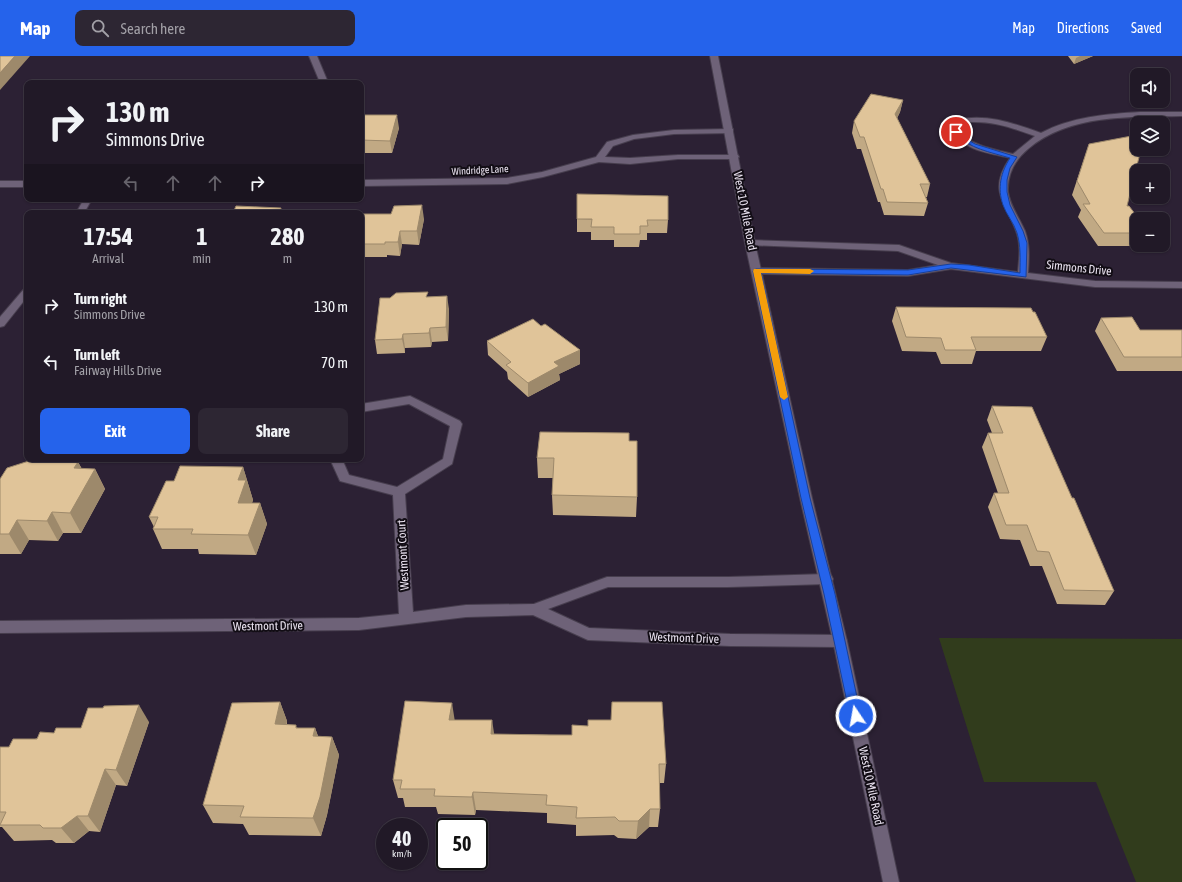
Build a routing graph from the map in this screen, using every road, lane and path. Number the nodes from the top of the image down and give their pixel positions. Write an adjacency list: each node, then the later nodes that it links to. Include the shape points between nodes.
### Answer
1 (313, 56): 3 (street)
2 (714, 56): 5 (street, West 10 Mile Road)
3 (323, 80)
4 (1182, 114): 6 (street, via 1104,117 1070,124)
5 (730, 131): 7 (street, West 10 Mile Road); 9 (street, via 674,132 633,137 610,144)
6 (1040, 135): 8 (street, via 1025,145); 8 (street, via 996,120 970,119 959,122 956,132 960,137 973,145)
7 (735, 157): 9 (street, Windridge Lane, via 678,157 630,161); 13 (street, West 10 Mile Road)
8 (1014, 157): 16 (street, via 1007,168 1004,192 1006,205 1024,243)
9 (598, 159): 10 (street, Windridge Lane, via 507,181)
10 (364, 183)
11 (0, 184): 12 (street)
12 (24, 184)
13 (750, 242): 14 (street, Simmons Drive, via 899,248); 15 (street, West 10 Mile Road)
14 (951, 266): 15 (street, Simmons Drive, via 908,273); 16 (street, Simmons Drive)
15 (756, 271): 23 (street, West 10 Mile Road)
16 (1023, 275): 17 (street, Simmons Drive, via 1095,284)
17 (1182, 285)
18 (24, 295): 19 (street)
19 (0, 324)
20 (364, 408): 22 (street, via 410,400 456,424 448,461)
21 (337, 462): 22 (street, via 344,478)
22 (399, 492): 25 (street, Westmont Court)
23 (826, 579): 24 (street, Westmont Drive, via 607,582); 27 (street, West 10 Mile Road)
24 (534, 609): 25 (street, Westmont Drive, via 466,611); 27 (street, Westmont Drive, via 588,634 730,640)
25 (406, 618): 26 (street, Westmont Drive, via 359,624)
26 (0, 627)
27 (840, 641): 28 (street, West 10 Mile Road)
28 (891, 882)

